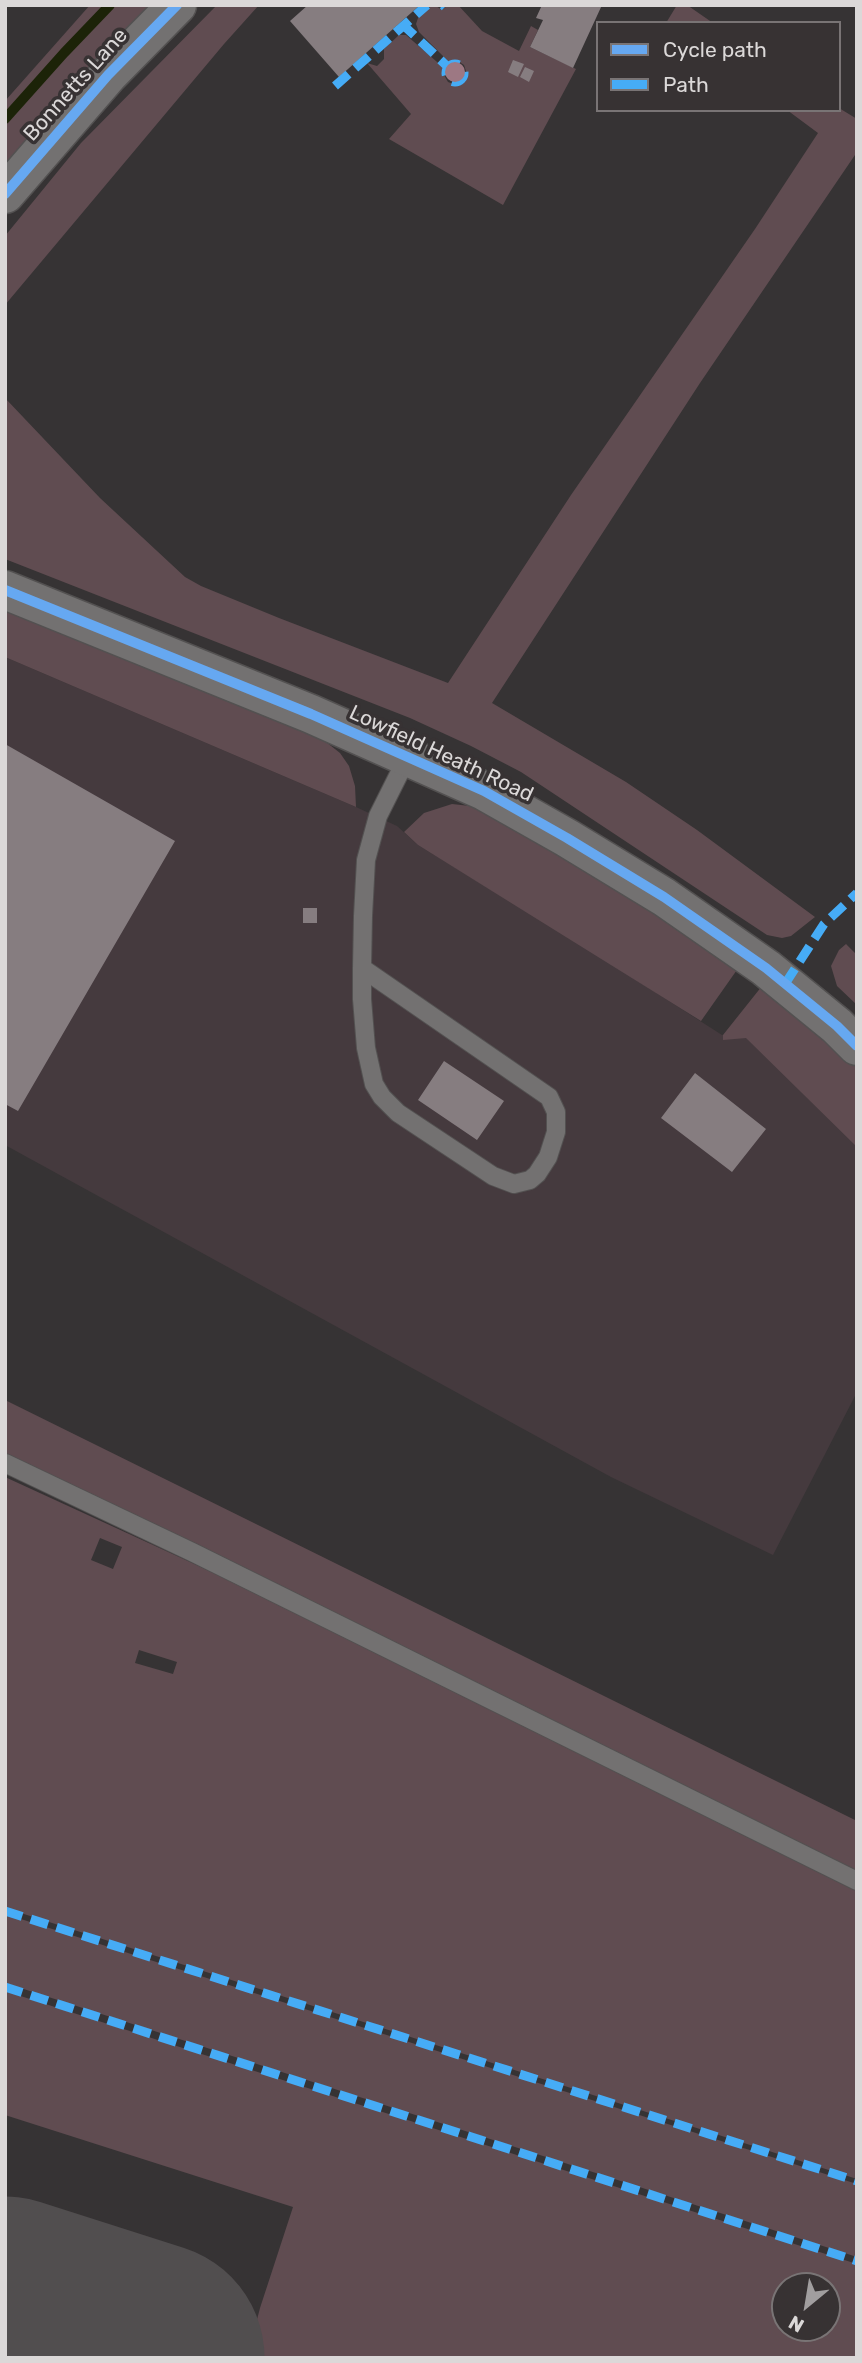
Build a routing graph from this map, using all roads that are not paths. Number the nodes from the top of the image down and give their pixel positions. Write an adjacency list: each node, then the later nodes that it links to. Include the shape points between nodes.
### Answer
1 (177, 5): 2 (street, Bonnetts Lane, via 100,83)
2 (5, 194)
3 (5, 590): 4 (street, Lowfield Heath Road)
4 (408, 756): 5 (lane, via 378,816 368,851); 6 (street, Lowfield Heath Road, via 496,798 664,897 766,968)
5 (362, 968): 5 (lane, via 366,1048 374,1084 386,1102 499,1179 522,1184 537,1174 556,1132 556,1112 549,1097)
6 (857, 1046)
7 (5, 1463): 8 (lane)
8 (857, 1881)

